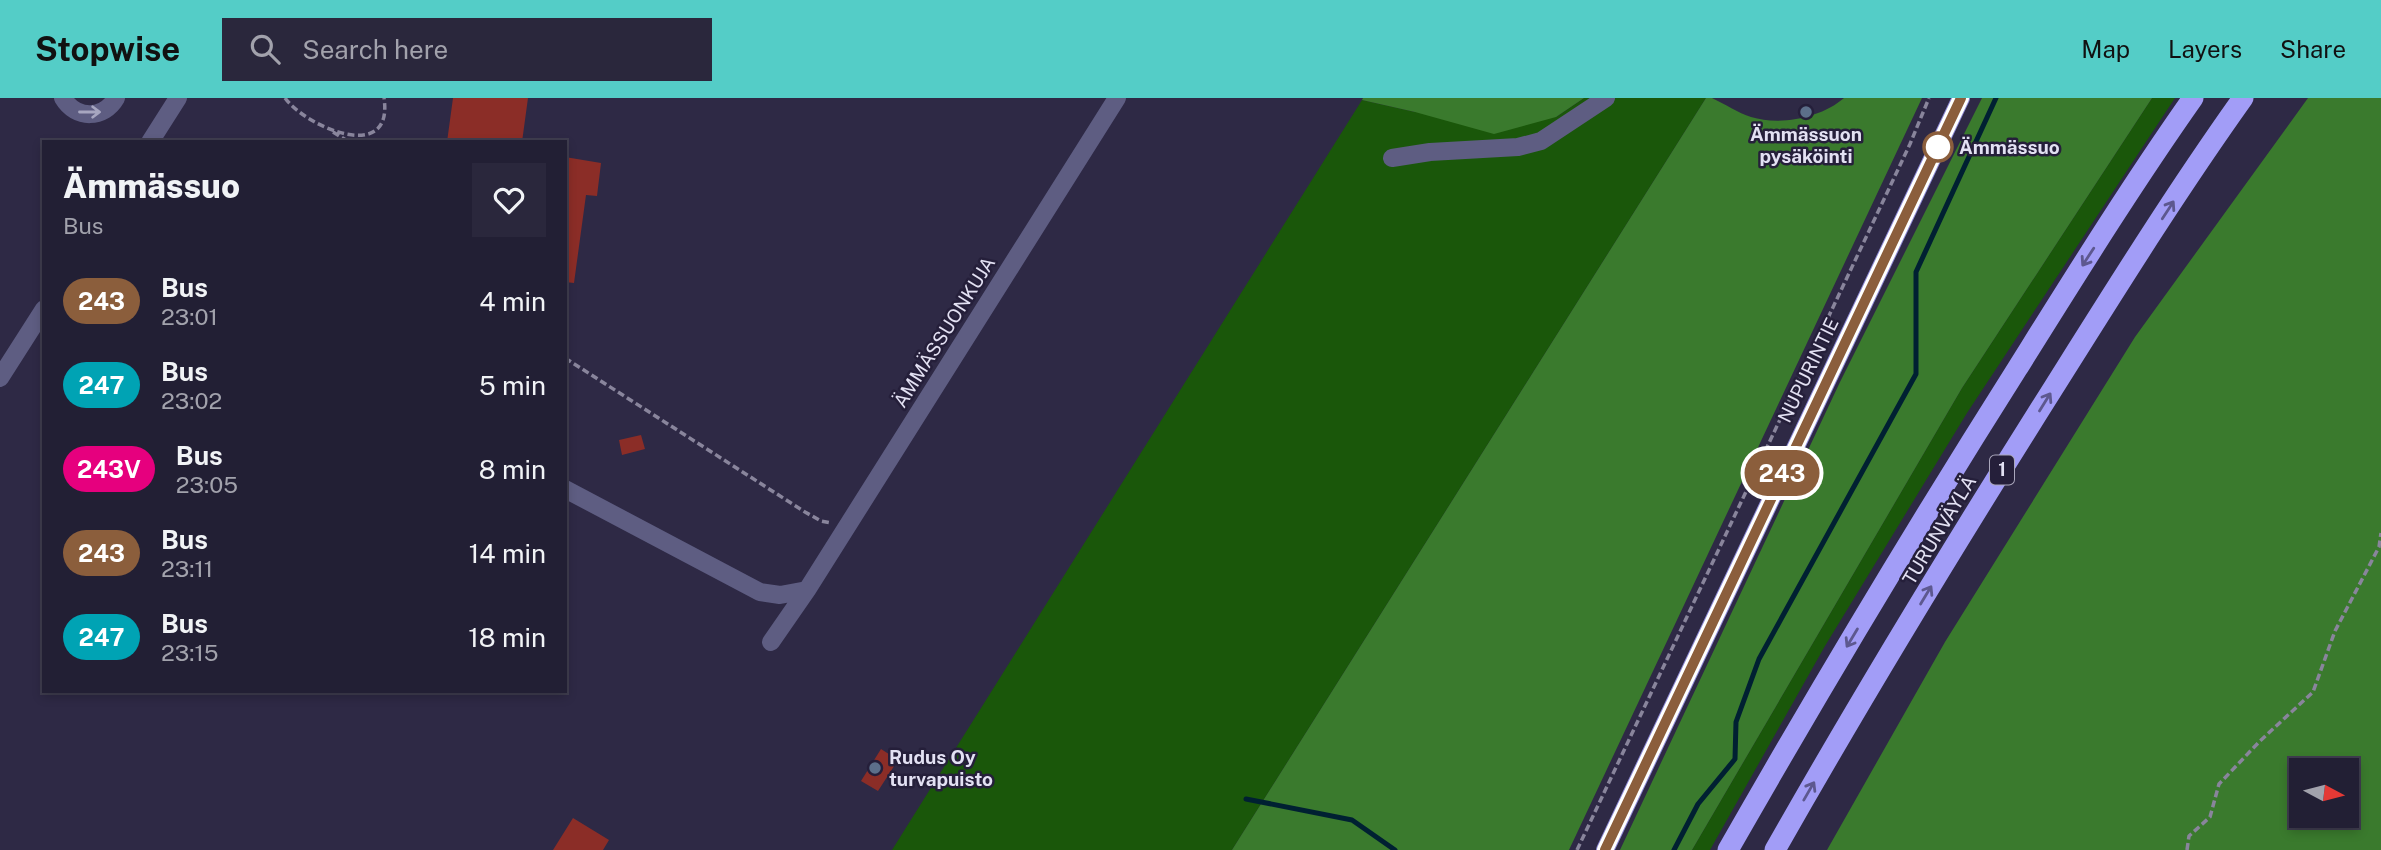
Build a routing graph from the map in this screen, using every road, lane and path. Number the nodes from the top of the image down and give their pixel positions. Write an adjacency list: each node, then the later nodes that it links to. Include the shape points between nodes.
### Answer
1 (63, 98): 2 (street, one-way to 2, via 72,109 90,115 109,109)
2 (117, 98)
3 (178, 98): 13 (street)
4 (285, 98): 12 (path, via 303,116)
5 (384, 98): 12 (path, via 381,124 369,135)
6 (1116, 98): 20 (street, ÄMMÄSSUONKUJA)
7 (1606, 98): 15 (street, via 1541,141 1518,148)
8 (1929, 98): 24 (path)
9 (1961, 98): 25 (main road, NUPURINTIE)
10 (2193, 98): 26 (highway, TURUNVÄYLÄ / 1, one-way to 26, via 1953,469)
11 (2243, 98): 27 (highway, TURUNVÄYLÄ / 1, one-way to 11, via 1990,489)
12 (325, 128): 14 (path)
13 (151, 140)
14 (346, 140)
15 (1392, 158)
16 (42, 312): 18 (street)
17 (567, 359): 20 (path, via 804,512 821,521)
18 (0, 378)
19 (567, 490): 22 (street, via 761,592)
20 (847, 524): 22 (street, ÄMMÄSSUONKUJA)
21 (2381, 533): 28 (path, via 2379,547 2335,631 2313,692 2219,784 2210,817 2189,836)
22 (807, 590): 23 (street, ÄMMÄSSUONKUJA)
23 (771, 642)
24 (1577, 850)
25 (1605, 850)
26 (1728, 850)
27 (1775, 850)
28 (2188, 850)

